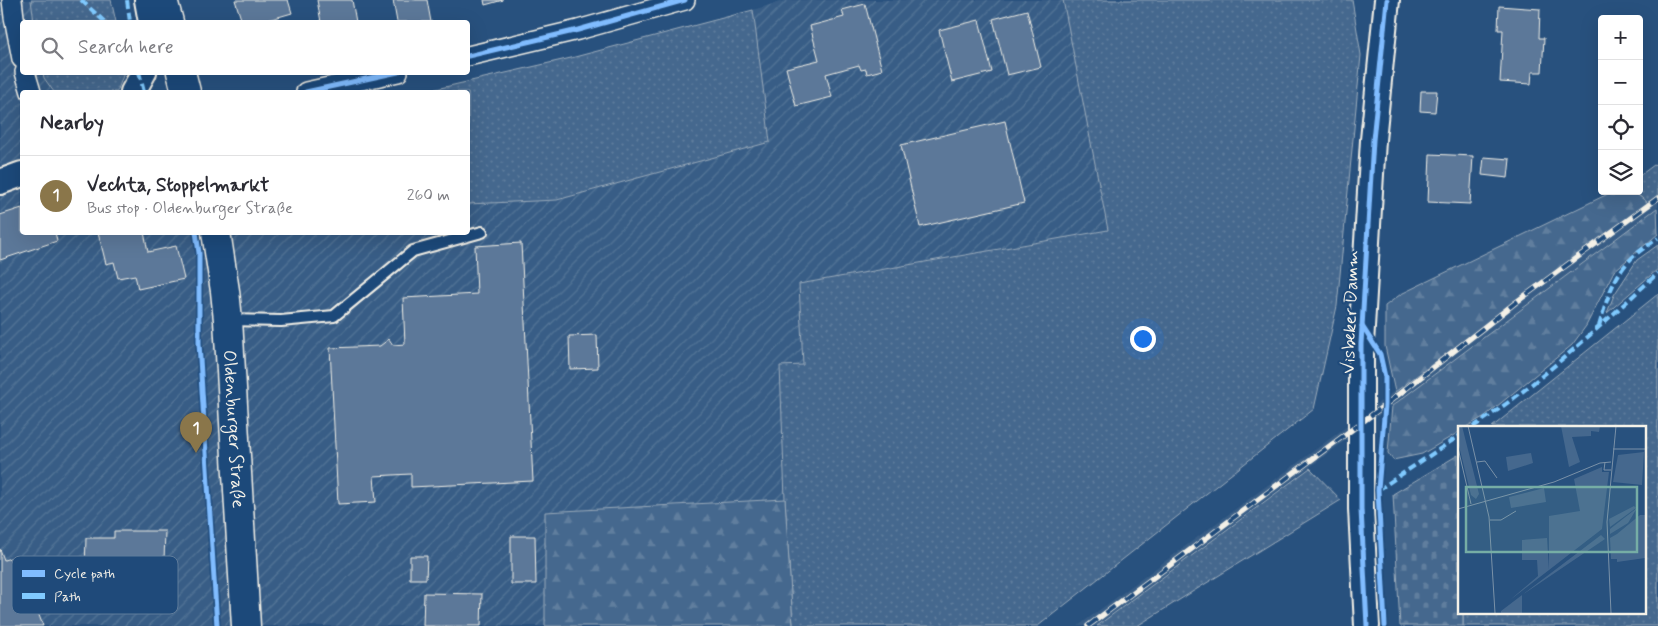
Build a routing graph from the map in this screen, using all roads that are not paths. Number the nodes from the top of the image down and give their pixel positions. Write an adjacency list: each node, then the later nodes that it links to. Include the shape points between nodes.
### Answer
1 (12, 0): 8 (street)
2 (147, 0): 6 (street)
3 (163, 0): 7 (main road)
4 (685, 0): 9 (street)
5 (1387, 0): 24 (street, Visbeker Damm, via 1373,140 1361,344 1361,509)
6 (152, 20)
7 (168, 20)
8 (20, 48)
9 (470, 56)
10 (26, 75): 14 (street)
11 (142, 75): 15 (street)
12 (182, 75): 16 (main road)
13 (384, 75): 17 (street)
14 (30, 90)
15 (134, 90)
16 (186, 90)
17 (315, 90)
18 (20, 175): 19 (street)
19 (0, 182)
20 (482, 232): 22 (lane, via 413,251 334,316 281,321)
21 (216, 235): 22 (main road, Oldenburger Straße)
22 (228, 320): 23 (main road, Oldenburger Straße)
23 (246, 626)
24 (1367, 626)

